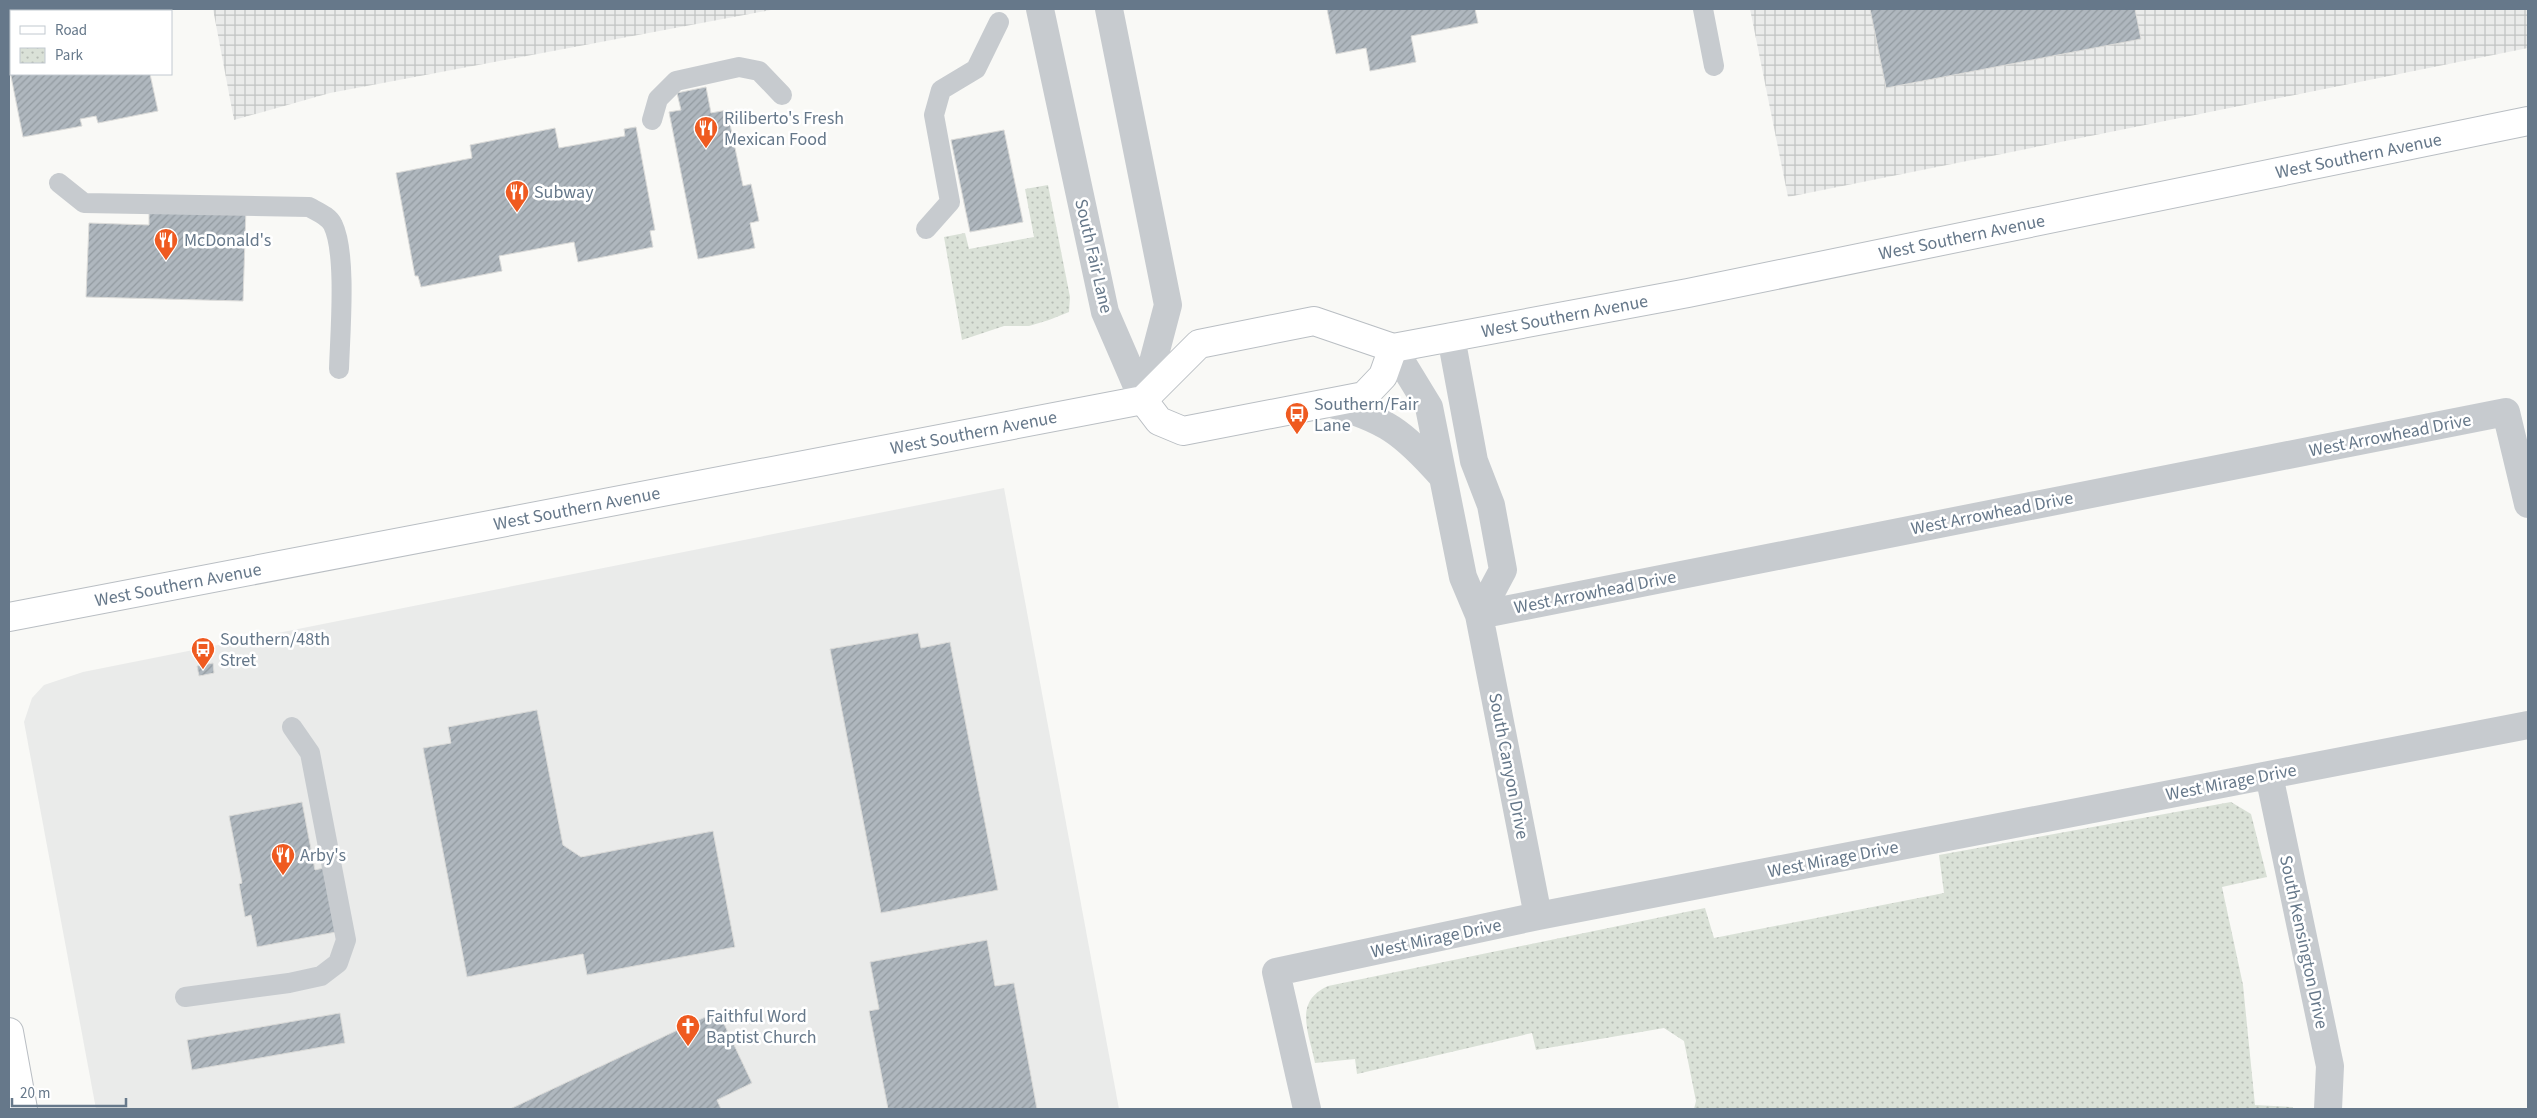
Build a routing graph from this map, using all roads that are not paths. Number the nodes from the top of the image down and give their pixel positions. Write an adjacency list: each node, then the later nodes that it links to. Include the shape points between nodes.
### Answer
1 (1040, 9): 14 (street, South Fair Lane, via 1106,312)
2 (1109, 9): 14 (street, via 1168,305)
3 (1703, 9): 5 (lane)
4 (999, 22): 10 (lane, via 976,69 941,90 934,115 950,202)
5 (1714, 66)
6 (782, 95): 7 (lane, via 759,71 739,67 676,81 658,99)
7 (652, 120)
8 (2528, 120): 11 (main road, West Southern Avenue, via 1697,291)
9 (59, 183): 13 (lane, via 84,203 309,207 324,215 333,224 341,252)
10 (926, 229)
11 (1451, 337): 12 (main road, West Southern Avenue); 18 (street, via 1474,461 1490,505 1503,570)
12 (1393, 348): 14 (main road, West Southern Avenue, via 1314,321 1199,344); 15 (main road, via 1383,376 1364,396); 16 (street, South Canyon Drive, via 1429,407)
13 (340, 369)
14 (1144, 400): 15 (main road, via 1159,421 1183,431); 19 (main road, West Southern Avenue)
15 (1328, 403): 16 (street, via 1358,411 1386,424 1412,442)
16 (1443, 477): 18 (street, South Canyon Drive, via 1463,577)
17 (2528, 504): 18 (street, West Arrowhead Drive, via 2506,412)
18 (1479, 615): 23 (street, South Canyon Drive)
19 (9, 617)
20 (2528, 725): 22 (street, West Mirage Drive)
21 (292, 726): 24 (lane, via 310,752 346,940 338,963 321,976)
22 (2269, 775): 23 (street, West Mirage Drive); 28 (street, South Kensington Drive, via 2330,1066)
23 (1538, 916): 27 (street, West Mirage Drive, via 1276,972)
24 (185, 997)
25 (9, 1032): 26 (main road)
26 (23, 1109)
27 (1307, 1109)
28 (2328, 1109)

